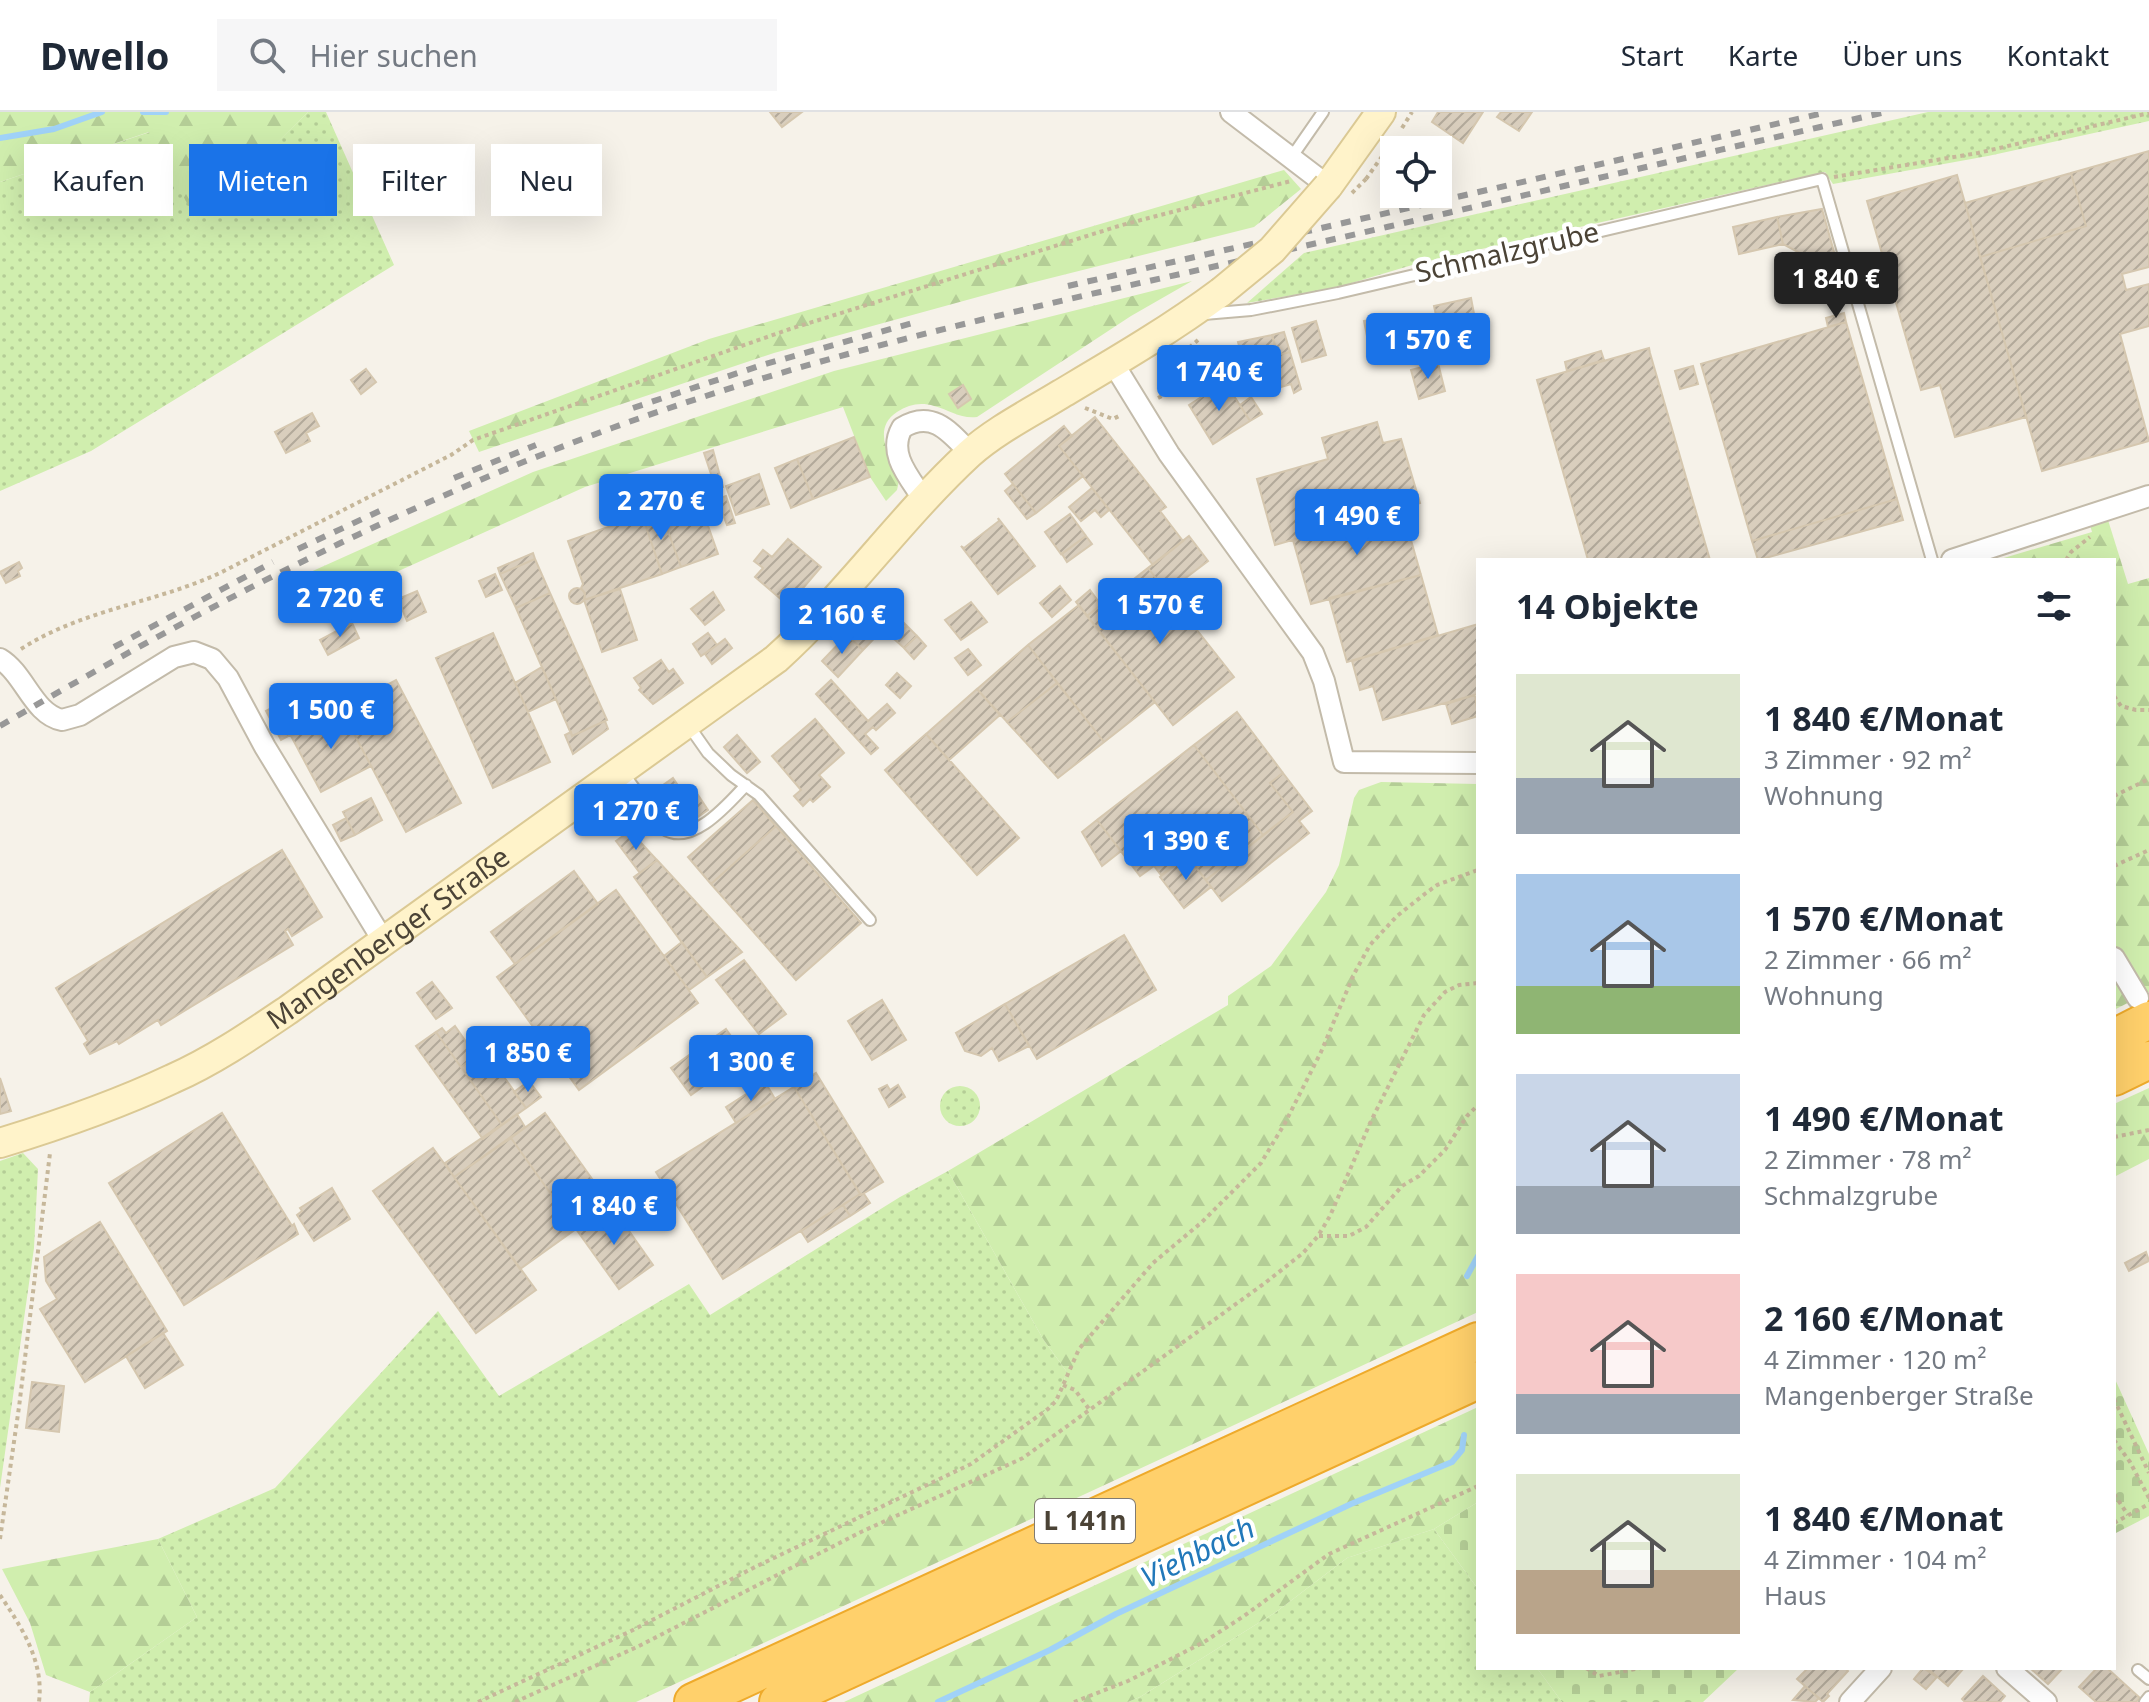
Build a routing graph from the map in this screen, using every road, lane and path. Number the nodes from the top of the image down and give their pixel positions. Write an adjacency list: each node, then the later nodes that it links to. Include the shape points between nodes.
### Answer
1 (1231, 112): 5 (street)
2 (1323, 112): 5 (lane)
3 (1381, 112): 7 (main road, Mangenberger Straße)
4 (2149, 113): 6 (path, via 1978,153)
5 (1291, 158): 7 (street)
6 (1822, 179): 8 (lane, Schmalzgrube, via 1338,293 1251,310); 13 (lane)
7 (1321, 180): 8 (main road, Mangenberger Straße, bridge, via 1272,250); 15 (path, via 1122,225 805,325 473,440 220,573 61,627)
8 (1192, 314): 9 (main road, Mangenberger Straße)
9 (1113, 363): 10 (main road, Mangenberger Straße); 19 (street, via 1169,454 1308,645 1324,681 1344,762)
10 (970, 453): 12 (main road, Mangenberger Straße); 12 (street, via 945,426 932,421 902,428 896,449)
11 (2149, 496): 14 (street)
12 (924, 500): 18 (main road, Mangenberger Straße, via 812,626)
13 (1931, 558)
14 (1958, 558)
15 (3, 661): 28 (street, via 46,713 62,720 80,715 174,657 194,652 212,659)
16 (2116, 699): 17 (path, via 2121,706)
17 (2149, 710)
18 (688, 724): 20 (main road, Mangenberger Straße); 22 (lane, via 708,753)
19 (1476, 763)
20 (622, 771): 22 (lane, via 673,834 702,825); 28 (main road, Mangenberger Straße)
21 (2149, 779): 23 (path)
22 (746, 785): 27 (lane)
23 (2116, 795)
24 (2149, 850): 25 (path)
25 (2116, 865)
26 (1476, 871): 42 (path, via 1437,885 1370,945 1321,1052 1261,1163 1153,1263 1079,1349)
27 (870, 920)
28 (384, 942): 35 (main road, Mangenberger Straße, via 210,1059)
29 (2116, 964): 31 (street)
30 (1476, 983): 39 (path, via 1445,992 1424,1015)
31 (2136, 1020)
32 (2149, 1060): 33 (highway)
33 (2116, 1076)
34 (1476, 1107): 39 (path, via 1453,1142 1402,1186 1366,1227 1349,1236)
35 (47, 1129): 38 (main road, Mangenberger Straße); 53 (path, via 51,1145)
36 (2149, 1130): 37 (path)
37 (2116, 1137)
38 (0, 1143)
39 (1318, 1236): 44 (path, via 1265,1283)
40 (1476, 1342): 66 (highway, L 141n)
41 (1476, 1381): 67 (highway, L 141n)
42 (1063, 1385): 44 (path, via 1075,1390); 64 (path, via 1048,1409 971,1464)
43 (2116, 1403): 46 (path)
44 (1089, 1409): 65 (path, via 1023,1458)
45 (2116, 1443): 49 (path)
46 (2149, 1473)
47 (1476, 1487): 68 (path, via 1329,1554 1204,1642)
48 (2116, 1497): 51 (path)
49 (2149, 1498)
50 (2149, 1504): 51 (path)
51 (2128, 1515): 52 (path)
52 (2116, 1522)
53 (0, 1539)
54 (0, 1595): 55 (path)
55 (2, 1603): 63 (path, via 33,1651)
56 (1589, 1670): 57 (path, via 1599,1676)
57 (1630, 1670)
58 (1879, 1670): 69 (street)
59 (2009, 1670): 70 (street)
60 (2138, 1670): 61 (lane)
61 (2149, 1679)
62 (2149, 1697): 71 (lane)
63 (39, 1702)
64 (478, 1702)
65 (515, 1702)
66 (693, 1702)
67 (778, 1702)
68 (1074, 1702)
69 (1850, 1702)
70 (2046, 1702)
71 (2145, 1702)

